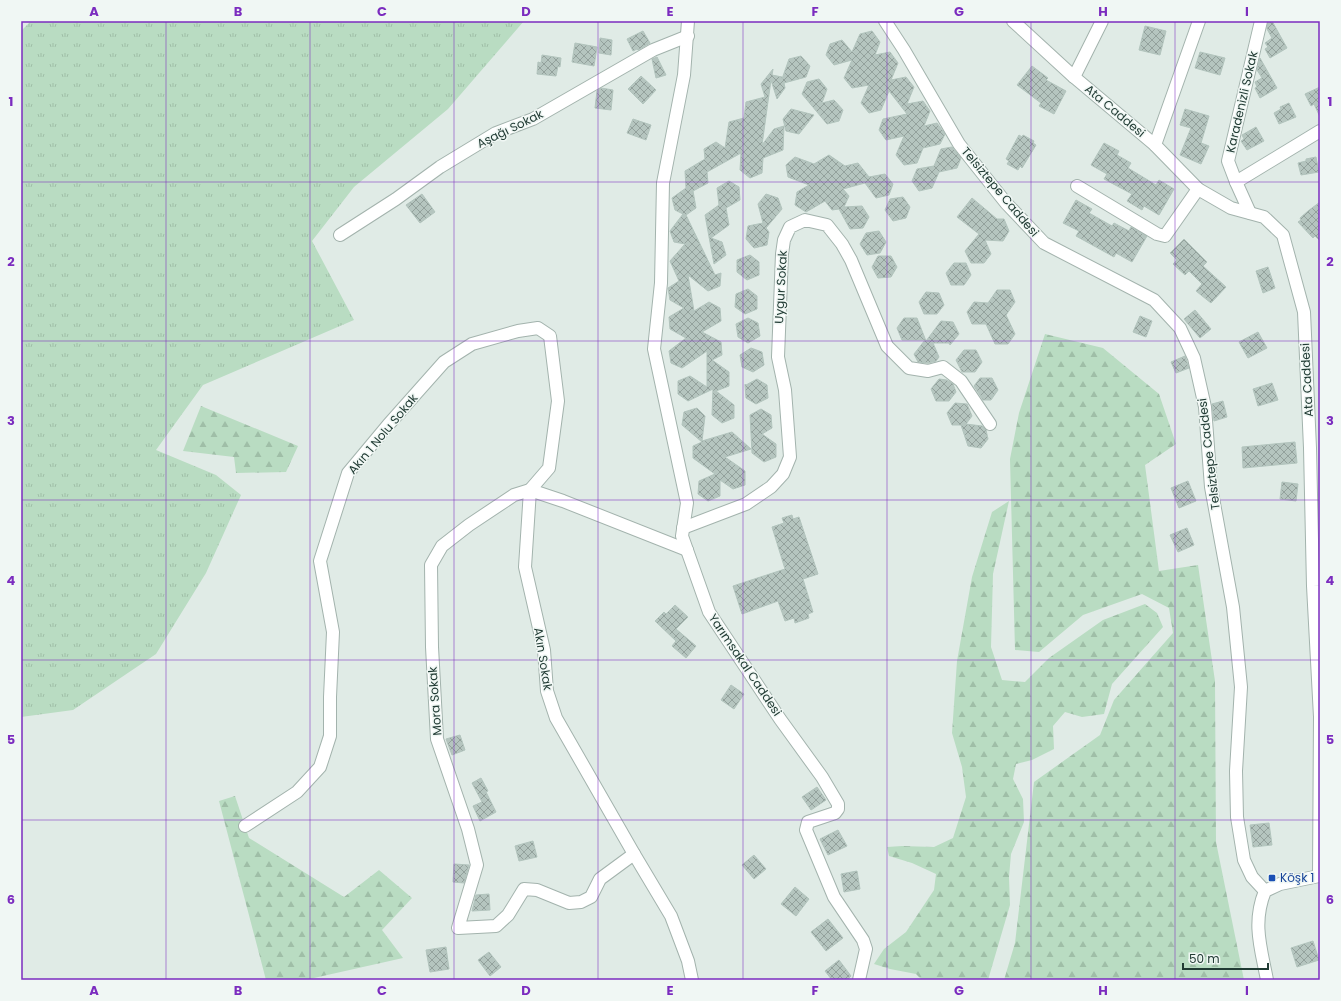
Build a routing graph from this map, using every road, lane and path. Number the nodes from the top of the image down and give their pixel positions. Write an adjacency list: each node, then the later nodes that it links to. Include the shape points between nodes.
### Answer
1 (688, 21): 7 (street)
2 (885, 21): 23 (street, Telsiztepe Caddesi, via 959,144 1006,203 1044,243 1154,300 1180,328 1194,358 1205,407 1211,487 1233,607 1241,687 1236,771 1237,817 1244,860 1252,877)
3 (1013, 21): 8 (street, Ata Caddesi)
4 (1102, 21): 8 (street)
5 (1199, 21): 10 (street)
6 (1261, 21): 11 (street, Karadenizli Sokak, via 1228,161)
7 (688, 36): 15 (street, Aşağı Sokak, via 654,50 533,119 496,133); 18 (street, Yarımsakal Caddesi, via 684,75 663,183 661,283 654,349 687,503)
8 (1074, 77): 10 (street, Ata Caddesi)
9 (1320, 131): 11 (street)
10 (1155, 146): 13 (street, Ata Caddesi)
11 (1236, 182): 14 (street, Karadenizli Sokak)
12 (1077, 186): 13 (street, via 1157,234 1165,236)
13 (1198, 189): 14 (street, Ata Caddesi, via 1231,208)
14 (1250, 213): 22 (street, Ata Caddesi, via 1264,217 1283,235 1304,312 1320,717)
15 (340, 235)
16 (990, 424): 18 (street, Uygur Sokak, via 961,381 949,371 943,367 928,371 908,368 887,346 842,244 827,226 805,220 790,227 784,240 782,254 778,358 785,390 790,457 783,474 746,504)
17 (530, 490): 19 (street); 20 (street, Akın 1 Nolu Sokak, via 549,468 558,401 550,336 538,328 472,344 444,362 348,473 320,561 333,632 330,736 320,767 297,792); 21 (street, Akın Sokak, via 525,567 544,650 547,691 556,718); 21 (street, Mora Sokak, via 514,495 469,525 442,546 430,565 437,739 468,829 477,865 458,928 496,926 508,915 524,889 537,890 569,903 581,902 590,897 600,879)
18 (683, 528): 19 (street, Yarımsakal Caddesi, via 682,536)
19 (687, 550): 25 (street, Yarımsakal Caddesi, via 709,612 838,804 835,813 808,822 806,830 834,897 863,940 866,949)
20 (245, 826)
21 (634, 854): 24 (street, Akın Sokak, via 671,916 688,961)
22 (1319, 877): 23 (street, via 1280,884)
23 (1265, 891): 26 (street, via 1260,903 1258,929)
24 (692, 980)
25 (859, 980)
26 (1267, 980)

